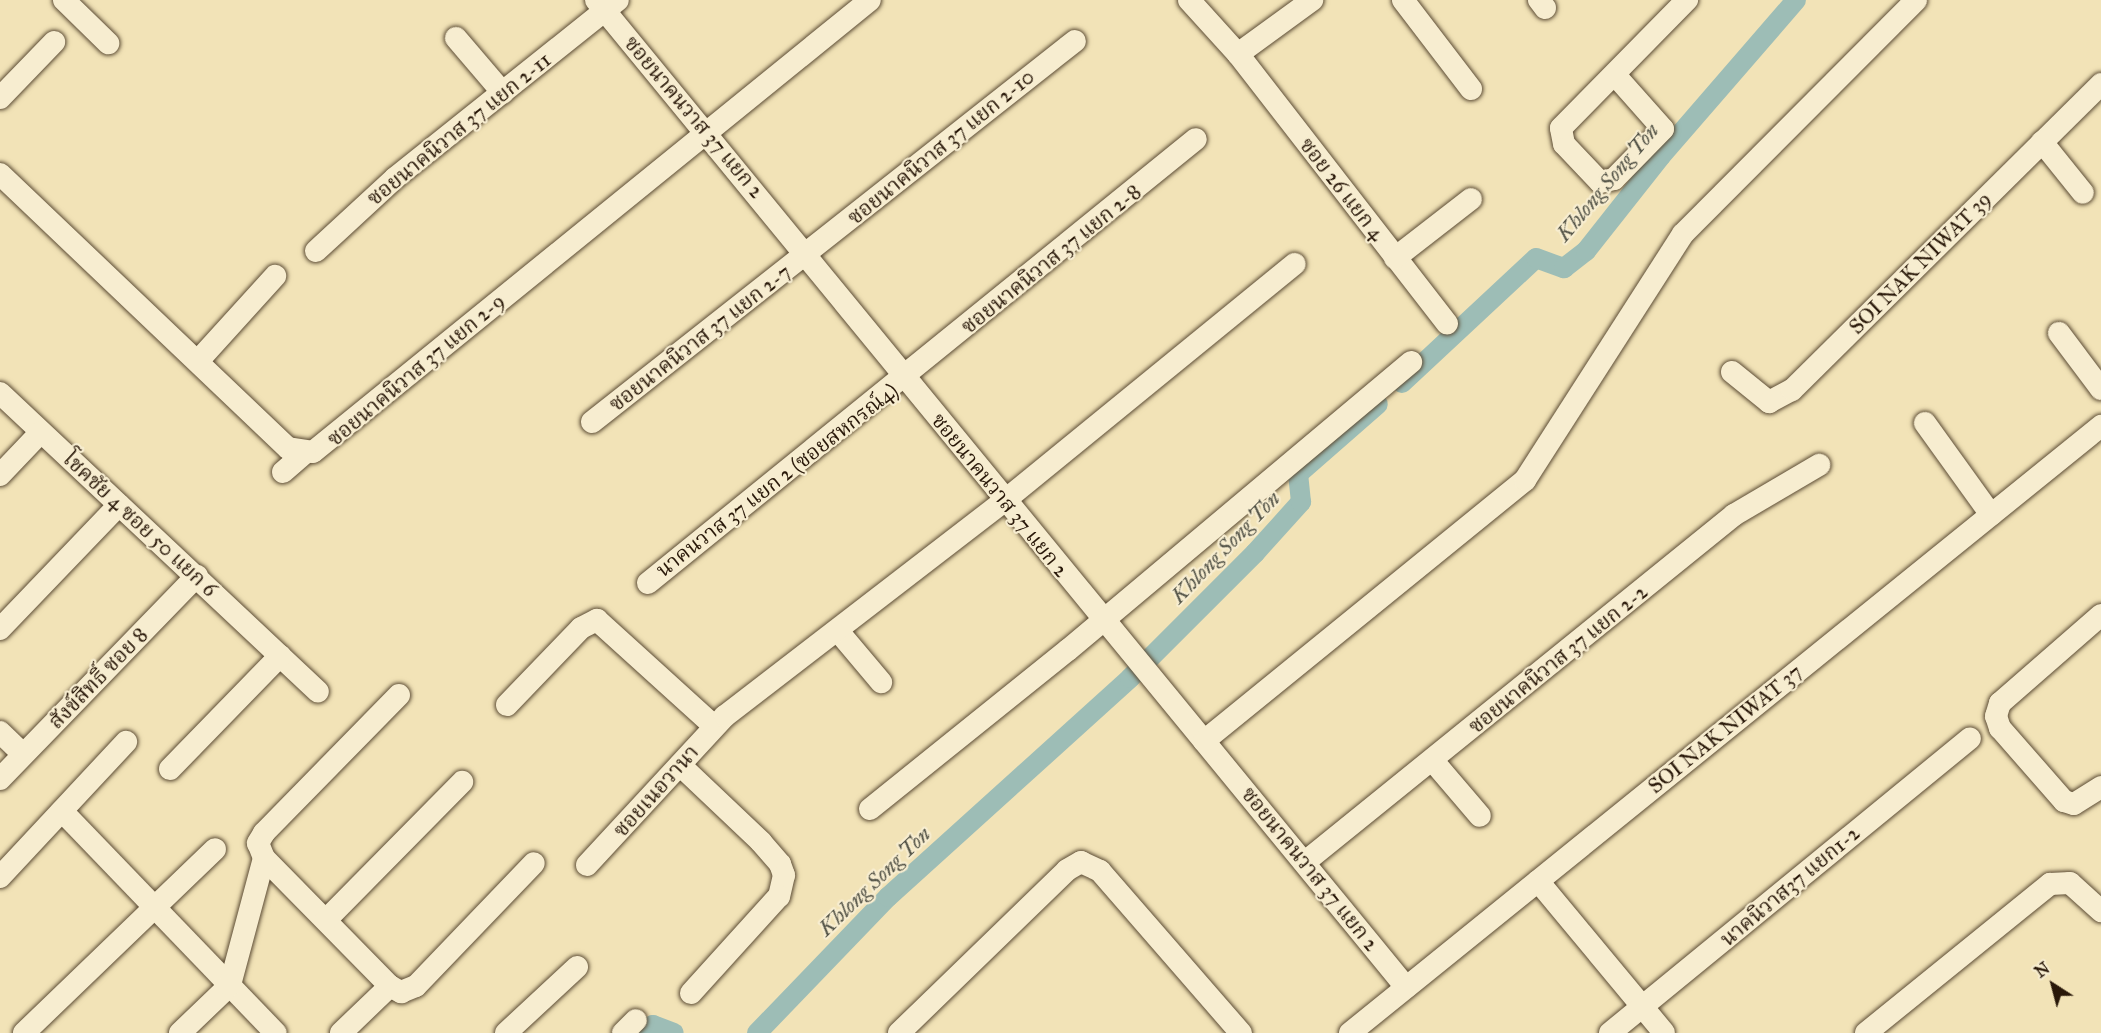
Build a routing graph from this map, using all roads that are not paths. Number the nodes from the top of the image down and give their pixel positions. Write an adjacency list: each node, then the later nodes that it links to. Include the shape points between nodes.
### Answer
1 (64, 0): 12 (street)
2 (870, 0): 19 (street, ซอยนาคนิวาส 37 แยก 2-9)
3 (1189, 0): 13 (street, ซอย 26 แยก 4)
4 (1312, 0): 13 (street)
5 (1403, 0): 16 (street)
6 (1687, 0): 14 (street)
7 (1916, 0): 63 (street, via 1683,234 1525,480)
8 (607, 4): 17 (street, ซอยนาคนิวาส 37 แยก 2-11); 19 (street, ซอยนาคนวาส 37 แยก 2)
9 (456, 38): 17 (street)
10 (1075, 40): 26 (street, ซอยนาคนิวาส 37 แยก 2-10)
11 (54, 42): 18 (street)
12 (108, 43)
13 (1238, 54): 27 (street, ซอย 26 แยก 4)
14 (1621, 70): 14 (street, via 1561,128 1564,144 1600,182 1614,179 1663,129)
15 (2101, 84): 21 (street, SOI NAK NIWAT 39)
16 (1471, 89)
17 (503, 93): 25 (street, ซอยนาคนิวาส 37 แยก 2-11, via 395,178)
18 (0, 98)
19 (706, 132): 26 (street, ซอยนาคนวาส 37 แยก 2); 42 (street, ซอยนาคนิวาส 37 แยก 2-9, via 322,448)
20 (1196, 139): 35 (street, ซอยนาคนิวาส 37 แยก 2-8)
21 (2042, 142): 23 (street); 34 (street, SOI NAK NIWAT 39, via 1777,401 1763,399)
22 (0, 174): 32 (street, ซอยนาคนิวาส 37 แยก 2-9)
23 (2083, 193)
24 (1471, 199): 27 (street)
25 (316, 251)
26 (807, 254): 35 (street, ซอยนาคนวาส 37 แยก 2); 38 (street, ซอยนาคนิวาส 37 แยก 2-7)
27 (1395, 258): 30 (street, ซอย 26 แยก 4)
28 (1295, 264): 46 (street, ซอยเนอวานา)
29 (275, 276): 32 (street)
30 (1447, 322)
31 (2059, 333): 36 (street)
32 (198, 361): 42 (street, ซอยนาคนิวาส 37 แยก 2-9, via 288,448)
33 (1411, 363): 52 (street)
34 (1732, 372)
35 (905, 378): 46 (street, ซอยนาคนวาส 37 แยก 2); 50 (street, นาคนวาส 37 แยก 2 (ซอยสหกรณ์4))
36 (2101, 389)
37 (0, 393): 41 (street, โชคชัย 4 ซอย 50 แยก 6)
38 (592, 422)
39 (1925, 423): 48 (street)
40 (2101, 426): 48 (street, SOI NAK NIWAT 37)
41 (41, 432): 45 (street); 47 (street, โชคชัย 4 ซอย 50 แยก 6)
42 (305, 453): 44 (street)
43 (1819, 465): 66 (street, ซอยนาคนิวาส 37 แยก 2-2, via 1734,515)
44 (283, 472)
45 (0, 474)
46 (1004, 501): 52 (street, ซอยนาคนวาส 37 แยก 2); 54 (street, ซอยเนอวานา)
47 (119, 505): 49 (street, โชคชัย 4 ซอย 50 แยก 6); 53 (street)
48 (1991, 515): 81 (street, SOI NAK NIWAT 37)
49 (197, 576): 55 (street, โชคชัย 4 ซอย 50 แยก 6); 65 (street, สังข์สิทธิ์ ซอย 8)
50 (648, 583)
51 (2101, 615): 71 (street, via 2000,703 1996,716 2000,728 2064,801 2074,804)
52 (1102, 620): 63 (street, ซอยนาคนวาส 37 แยก 2); 72 (street)
53 (0, 629)
54 (838, 631): 56 (street); 60 (street, ซอยเนอวานา)
55 (280, 656): 57 (street, โชคชัย 4 ซอย 50 แยก 6); 68 (street)
56 (880, 682)
57 (318, 692)
58 (399, 695): 76 (street, via 264,833 258,843)
59 (507, 705): 60 (street, via 581,628 597,620)
60 (719, 721): 67 (street, ซอยเนอวานา)
61 (0, 732): 65 (street)
62 (1970, 738): 90 (street, นาคนิวาส37 แยก1-2)
63 (1204, 741): 77 (street, ซอยนาคนวาส 37 แยก 2)
64 (126, 742): 73 (street)
65 (23, 754): 69 (street, สังข์สิทธิ์ ซอย 8)
66 (1434, 761): 74 (street); 77 (street, ซอยนาคนิวาส 37 แยก 2-2)
67 (680, 765): 79 (street, ซอยเนอวานา); 89 (street, via 761,842 780,864 784,875 779,896)
68 (171, 769)
69 (0, 779)
70 (462, 782): 84 (street)
71 (2101, 787)
72 (870, 809)
73 (62, 810): 80 (street); 82 (street)
74 (1480, 816)
75 (215, 849): 82 (street)
76 (264, 858): 84 (street); 86 (street)
77 (1305, 862): 88 (street, ซอยนาคนวาส 37 แยก 2)
78 (534, 863): 87 (street, via 416,986 400,992)
79 (587, 865)
80 (0, 877)
81 (1538, 881): 88 (street, SOI NAK NIWAT 37); 90 (street)
82 (155, 905): 86 (street); 91 (street)
83 (2101, 911): 101 (street, via 2070,883 2050,884)
84 (326, 920): 87 (street)
85 (577, 967): 95 (street)
86 (230, 985): 92 (street); 93 (street)
87 (390, 986): 94 (street)
88 (1406, 987): 98 (street, SOI NAK NIWAT 37)
89 (691, 993)
90 (1643, 1008): 99 (street, นาคนิวาส37 แยก1-2); 100 (street)
91 (24, 1033)
92 (180, 1033)
93 (276, 1033)
94 (341, 1033)
95 (506, 1033)
96 (899, 1033): 97 (street, via 1066,870 1081,862 1100,871)
97 (1241, 1033)
98 (1350, 1033)
99 (1610, 1033)
100 (1664, 1033)
101 (1866, 1033)

